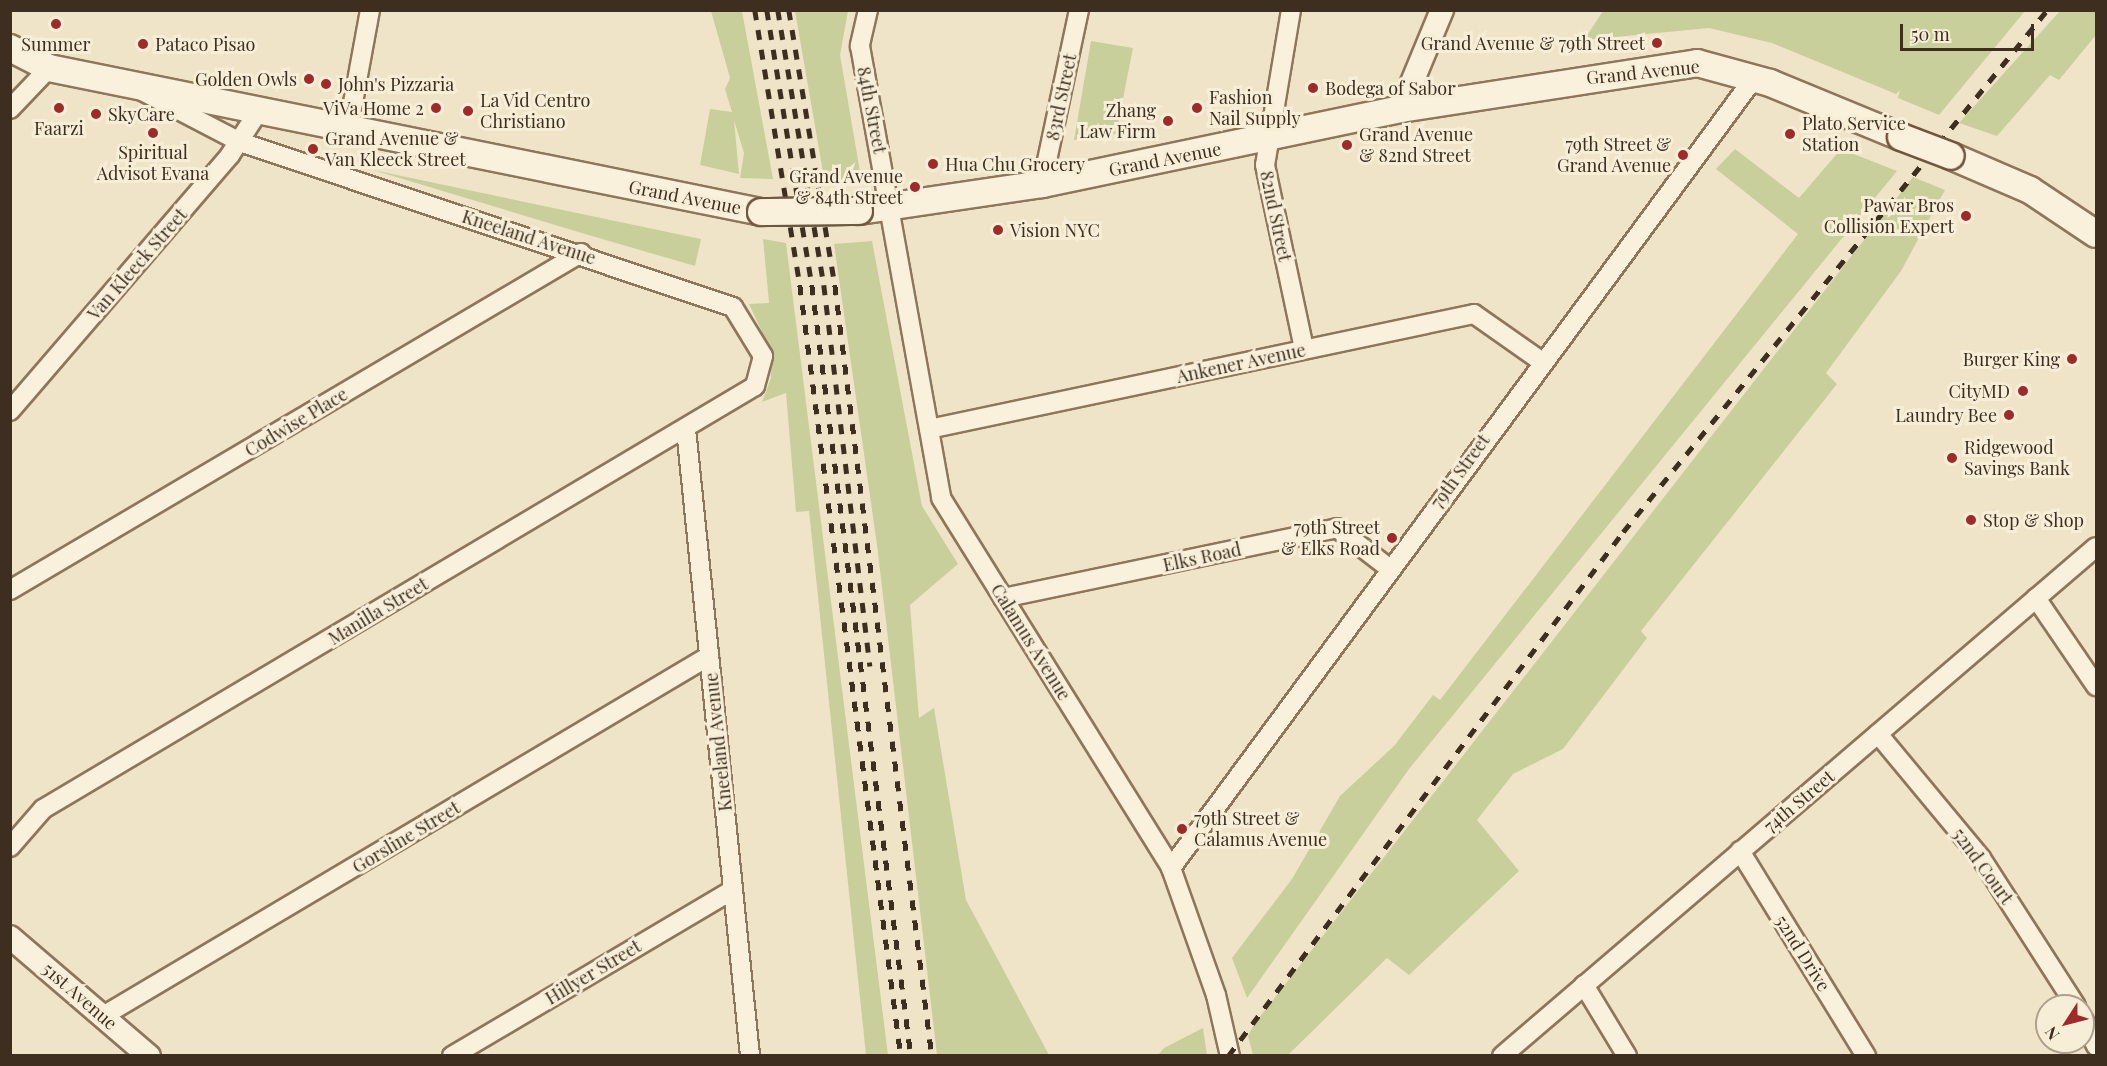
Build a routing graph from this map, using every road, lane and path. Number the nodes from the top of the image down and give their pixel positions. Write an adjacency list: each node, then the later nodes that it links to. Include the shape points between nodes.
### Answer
1 (370, 10): 13 (street)
2 (868, 10): 17 (street, 84th Street, via 860,46)
3 (1079, 10): 16 (street, 83rd Street)
4 (1291, 10): 14 (street, 82nd Street)
5 (1442, 10): 11 (street)
6 (10, 48): 7 (main road, Grand Avenue)
7 (49, 68): 9 (main road, Grand Avenue); 10 (street)
8 (1754, 78): 11 (main road, Grand Avenue, via 1719,66 1673,65); 18 (main road, Grand Avenue, bridge, via 2030,190); 21 (street, 79th Street, via 1741,103)
9 (133, 86): 12 (main road, Grand Avenue); 15 (street, Grand Avenue, via 166,108)
10 (10, 109)
11 (1401, 109): 14 (main road, Grand Avenue)
12 (258, 112): 13 (main road, Grand Avenue); 15 (street, Van Kleeck Street)
13 (348, 130): 17 (main road, Grand Avenue, bridge, via 761,212)
14 (1268, 138): 16 (main road, Grand Avenue); 20 (street, 82nd Street, via 1265,165)
15 (240, 142): 19 (street, Kneeland Avenue); 23 (street, Van Kleeck Street)
16 (1042, 184): 17 (main road, Grand Avenue)
17 (891, 209): 25 (street, Calamus Avenue)
18 (2097, 234)
19 (581, 253): 22 (street, Kneeland Avenue, via 734,307 763,356); 28 (street, Codwise Place)
20 (1305, 349): 21 (street, Ankener Avenue, via 1474,314); 25 (street, Ankener Avenue)
21 (1541, 362): 27 (street, 79th Street)
22 (755, 386): 24 (street, Manilla Street)
23 (10, 411)
24 (686, 429): 31 (street, Kneeland Avenue); 34 (street, Manilla Street, via 43,809)
25 (929, 429): 29 (street, Calamus Avenue, via 941,498)
26 (2097, 547): 30 (street, 74th Street)
27 (1389, 568): 29 (street, Elks Road, via 1337,528); 36 (street, 79th Street)
28 (10, 590)
29 (1003, 598): 36 (street, Calamus Avenue)
30 (2037, 598): 32 (street); 33 (street, 74th Street)
31 (709, 656): 37 (street, Kneeland Avenue); 41 (street, Gorsline Street)
32 (2097, 686)
33 (1878, 734): 35 (street, 74th Street); 40 (street, 52nd Court, via 1981,858)
34 (10, 847)
35 (1740, 851): 39 (street, 74th Street); 48 (street, 52nd Drive)
36 (1171, 868): 45 (street, Calamus Avenue, via 1216,995)
37 (733, 890): 43 (street, Hillyer Street); 44 (street, Kneeland Avenue)
38 (10, 937): 41 (street, 51st Avenue)
39 (1584, 985): 46 (street, 74th Street); 47 (street)
40 (2068, 994)
41 (103, 1016): 42 (street, 51st Avenue)
42 (149, 1056)
43 (452, 1056)
44 (750, 1056)
45 (1230, 1056)
46 (1502, 1056)
47 (1627, 1056)
48 (1866, 1056)

